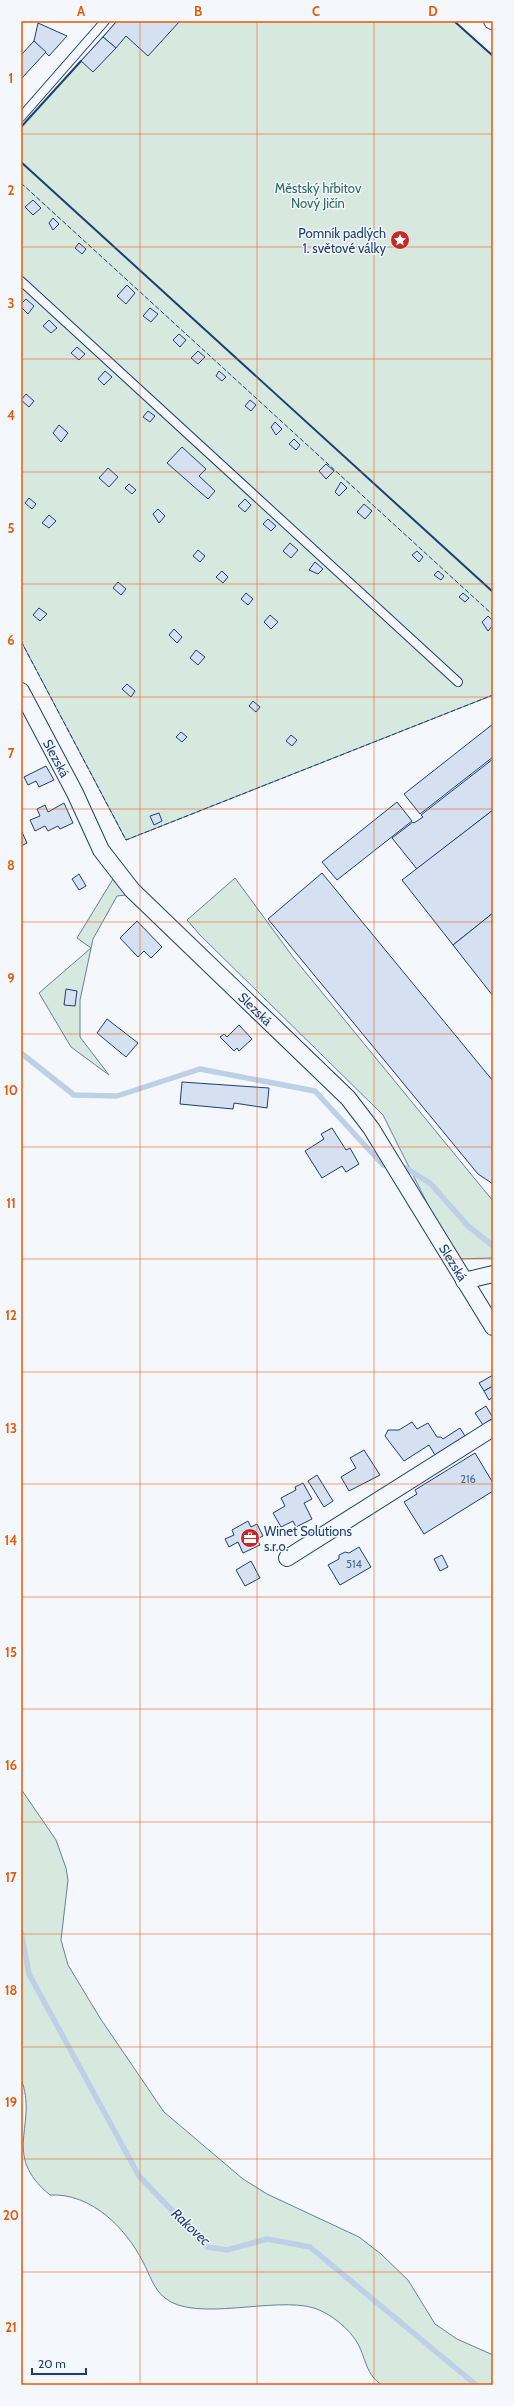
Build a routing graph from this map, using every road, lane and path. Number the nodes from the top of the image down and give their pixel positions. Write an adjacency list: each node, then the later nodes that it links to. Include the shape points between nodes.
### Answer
1 (105, 21): 2 (lane)
2 (21, 117)
3 (21, 281): 4 (lane)
4 (458, 682)
5 (21, 692): 7 (street, Slezská, via 101,850 132,890 348,1098 371,1128)
6 (493, 1274): 7 (street)
7 (464, 1281): 8 (street, Slezská)
8 (493, 1327)
9 (493, 1428): 10 (street)
10 (287, 1558)

